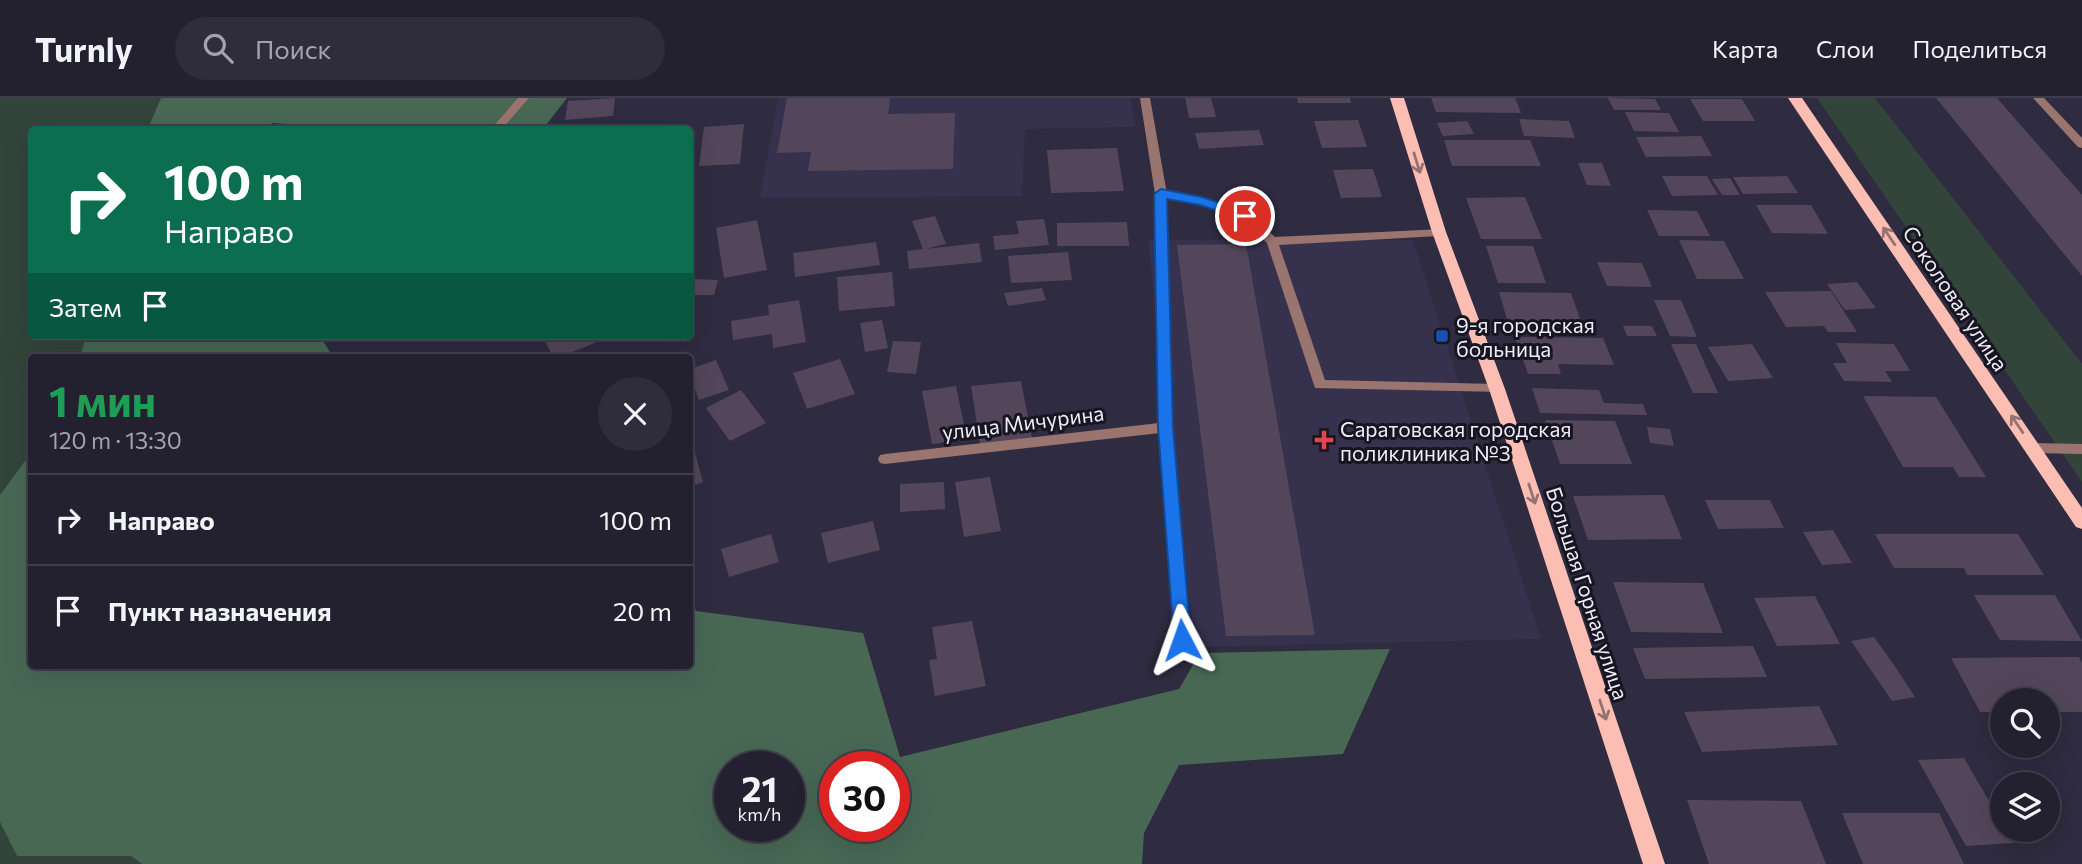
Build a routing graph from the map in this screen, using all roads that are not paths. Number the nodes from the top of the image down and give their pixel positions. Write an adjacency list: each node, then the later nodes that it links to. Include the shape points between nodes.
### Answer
1 (524, 98): 6 (street)
2 (1146, 98): 8 (street)
3 (1397, 98): 9 (main road, Большая Горная улица, one-way to 9)
4 (1795, 98): 13 (main road, Соколовая улица, one-way to 4)
5 (2038, 98): 7 (street)
6 (499, 126)
7 (2082, 145)
8 (1161, 194): 10 (street, via 1202,201 1245,216); 12 (street)
9 (1439, 232): 10 (street); 11 (main road, Большая Горная улица)
10 (1272, 241): 11 (street, via 1320,385)
11 (1497, 389): 18 (main road, Большая Горная улица, one-way to 18)
12 (1166, 427): 15 (street, улица Мичурина); 17 (street)
13 (2033, 448): 14 (street); 16 (main road, Соколовая улица)
14 (2082, 449)
15 (885, 459)
16 (2082, 522)
17 (1182, 640)
18 (1654, 864)

